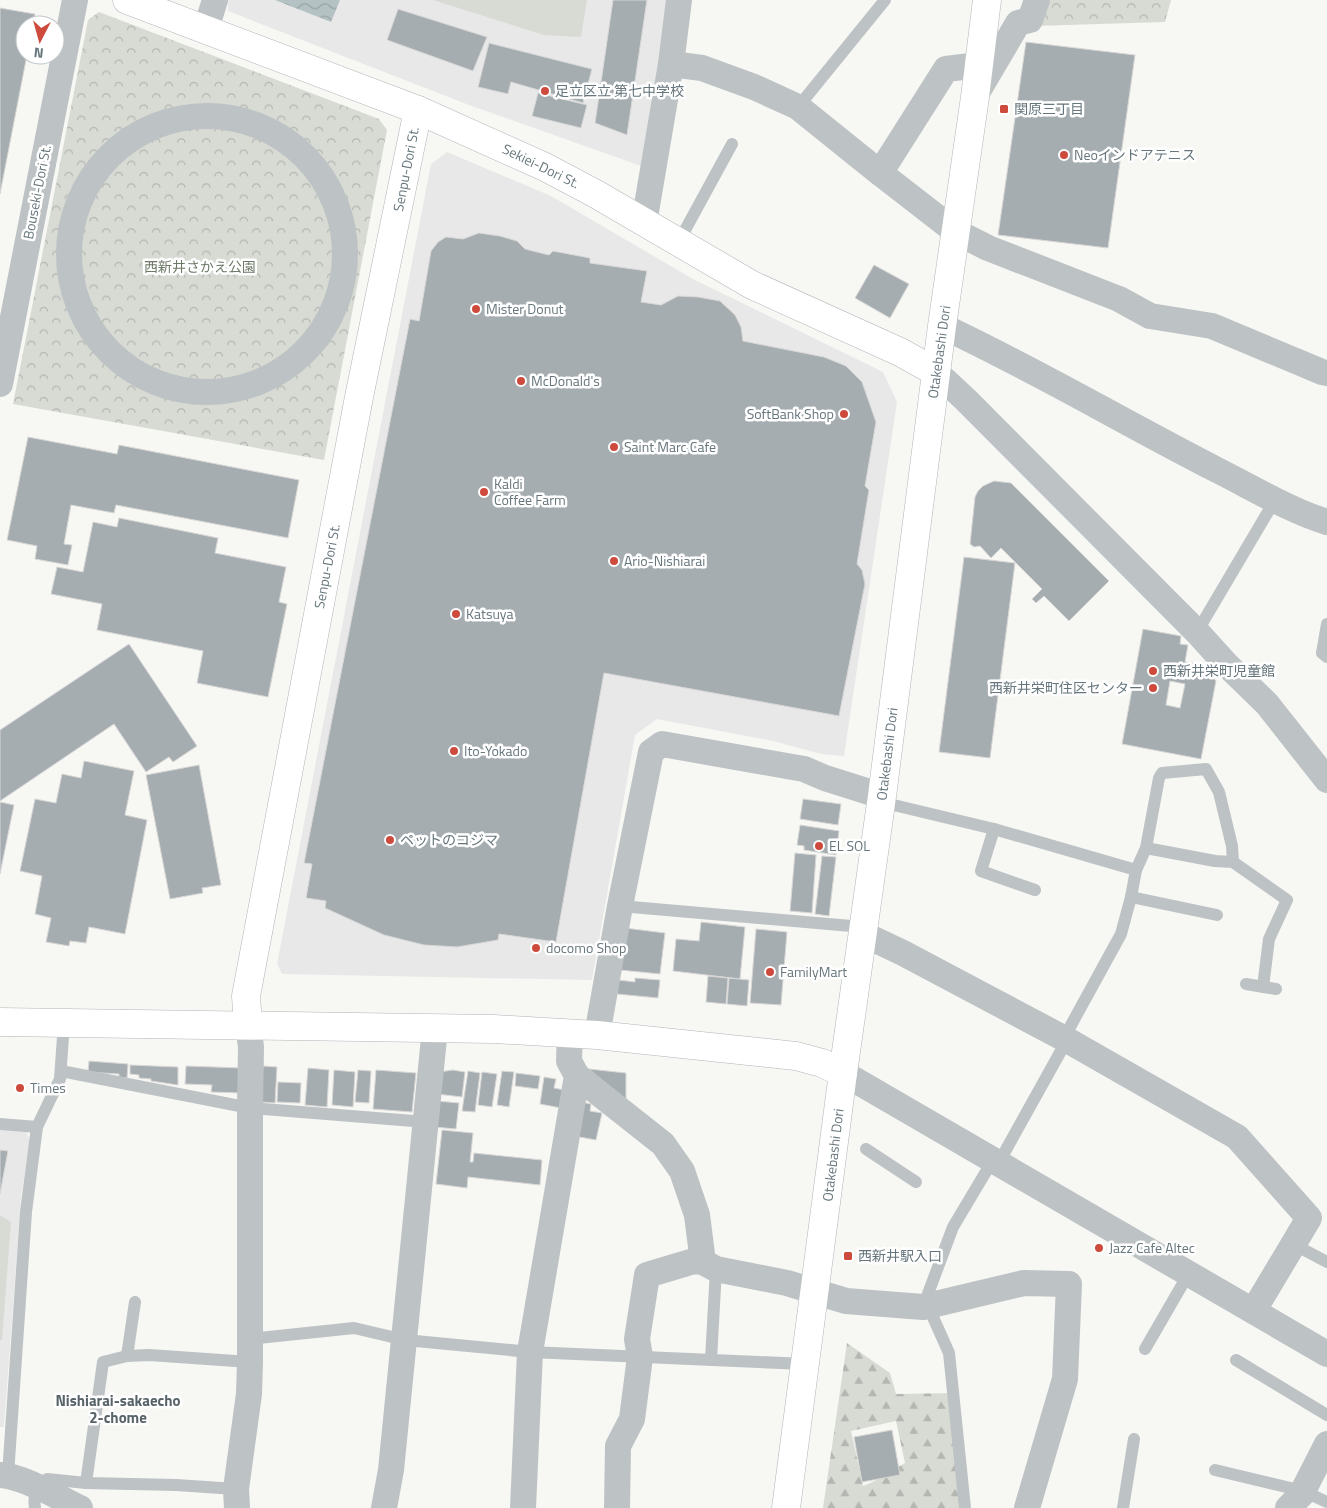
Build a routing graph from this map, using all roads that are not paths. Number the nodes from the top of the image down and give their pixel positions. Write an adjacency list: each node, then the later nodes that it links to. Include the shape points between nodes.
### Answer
1 (75, 0): 22 (street, Bouseki-Dori St.)
2 (128, 0): 8 (street, Sekiei-Dori St.)
3 (215, 0): 8 (street)
4 (679, 0): 9 (street)
5 (885, 0): 12 (lane)
6 (987, 0): 10 (street, Otakebashi Dori)
7 (1037, 0): 11 (street, via 1030,20 1018,23)
8 (206, 29): 13 (street, Sekiei-Dori St.)
9 (671, 64): 12 (street, via 702,68); 16 (street)
10 (979, 65): 11 (street, Otakebashi Dori); 15 (street, via 946,69)
11 (975, 97): 17 (street, Otakebashi Dori)
12 (798, 107): 15 (street)
13 (418, 110): 16 (street, Sekiei-Dori St., via 545,167); 45 (street, Senpu-Dori St., via 359,397 246,996)
14 (732, 144): 18 (lane)
15 (880, 172): 17 (street)
16 (644, 223): 18 (street, Sekiei-Dori St.)
17 (956, 232): 19 (street, Otakebashi Dori); 21 (street, via 1150,316 1212,326)
18 (678, 243): 20 (street, Sekiei-Dori St., via 752,285 900,352)
19 (942, 326): 20 (street, Otakebashi Dori); 24 (street)
20 (936, 372): 27 (street); 30 (street, Otakebashi Dori)
21 (1327, 373)
22 (0, 384)
23 (190, 392): 23 (street, via 222,392 254,384 284,370 309,348 328,322 341,292 346,260 344,227 334,196 316,168 293,145 265,128 234,118 201,115 174,119 148,128 124,142 87,183 75,208 69,234 68,262 72,289 96,338 115,358 138,374 163,386)
24 (1275, 500): 25 (street); 27 (lane)
25 (1327, 522)
26 (1327, 624): 28 (lane, via 1322,653)
27 (1197, 632): 29 (street, via 1267,704)
28 (1327, 657)
29 (1327, 780)
30 (882, 799): 31 (lane); 37 (street, via 804,769 662,744 650,752); 39 (street, Otakebashi Dori)
31 (994, 829): 34 (lane); 35 (lane, via 981,871)
32 (1146, 848): 33 (lane); 33 (lane, via 1162,773 1206,769 1219,792); 34 (lane)
33 (1233, 862): 41 (lane, via 1288,900 1269,939)
34 (1136, 870): 36 (lane)
35 (1035, 890)
36 (1132, 897): 38 (lane); 49 (lane, via 1121,934 1070,1027)
37 (620, 906): 39 (lane); 48 (street)
38 (1217, 915)
39 (863, 931): 49 (street); 51 (street, Otakebashi Dori)
40 (1246, 984): 41 (lane)
41 (1262, 987): 42 (lane)
42 (1276, 989)
43 (0, 1022): 44 (street)
44 (64, 1023): 45 (street); 50 (lane)
45 (248, 1024): 46 (street); 53 (street)
46 (435, 1028): 47 (street); 54 (street)
47 (570, 1033): 48 (street); 52 (street, via 569,1061)
48 (598, 1036): 51 (street, via 796,1056 822,1063)
49 (1067, 1040): 58 (lane); 60 (street, via 1237,1136 1309,1218)
50 (61, 1071): 53 (lane); 56 (lane)
51 (843, 1074): 58 (street); 64 (street, Otakebashi Dori)
52 (578, 1076): 62 (street, via 664,1144 682,1170); 71 (street)
53 (250, 1108): 54 (lane); 70 (street)
54 (426, 1122): 68 (street)
55 (0, 1124): 56 (lane)
56 (38, 1128): 82 (lane, via 26,1212)
57 (866, 1149): 59 (lane)
58 (998, 1164): 63 (street); 66 (lane, via 987,1170 953,1227)
59 (916, 1182)
60 (1293, 1244): 61 (lane); 67 (street)
61 (1327, 1262)
62 (709, 1265): 64 (street); 74 (street, via 694,1261 647,1275 637,1339); 75 (lane)
63 (1189, 1273): 67 (street); 69 (lane)
64 (815, 1292): 66 (street, via 846,1301); 77 (street, Otakebashi Dori)
65 (135, 1302): 73 (lane)
66 (925, 1306): 92 (lane, via 949,1353); 93 (street, via 1024,1283 1068,1284 1065,1379)
67 (1254, 1310): 72 (street)
68 (405, 1340): 70 (lane, via 354,1328); 71 (lane); 88 (street)
69 (1145, 1349)
70 (249, 1350): 73 (lane); 85 (street, via 249,1394)
71 (530, 1352): 74 (lane); 89 (street)
72 (1327, 1354)
73 (127, 1356): 83 (lane, via 103,1362)
74 (640, 1357): 75 (lane); 90 (street, via 632,1419 618,1446)
75 (711, 1360): 77 (lane)
76 (1236, 1360): 78 (lane)
77 (805, 1364): 91 (street, Otakebashi Dori)
78 (1327, 1415)
79 (1134, 1440): 94 (lane)
80 (1327, 1444): 86 (street)
81 (1216, 1470): 86 (lane)
82 (4, 1475): 84 (street)
83 (83, 1496): 84 (street); 85 (lane, via 176,1485)
84 (37, 1498)
85 (237, 1498)
86 (1296, 1500): 87 (lane)
87 (1327, 1502)
88 (384, 1508)
89 (523, 1508)
90 (617, 1508)
91 (786, 1508)
92 (965, 1508)
93 (1027, 1508)
94 (1123, 1508)

